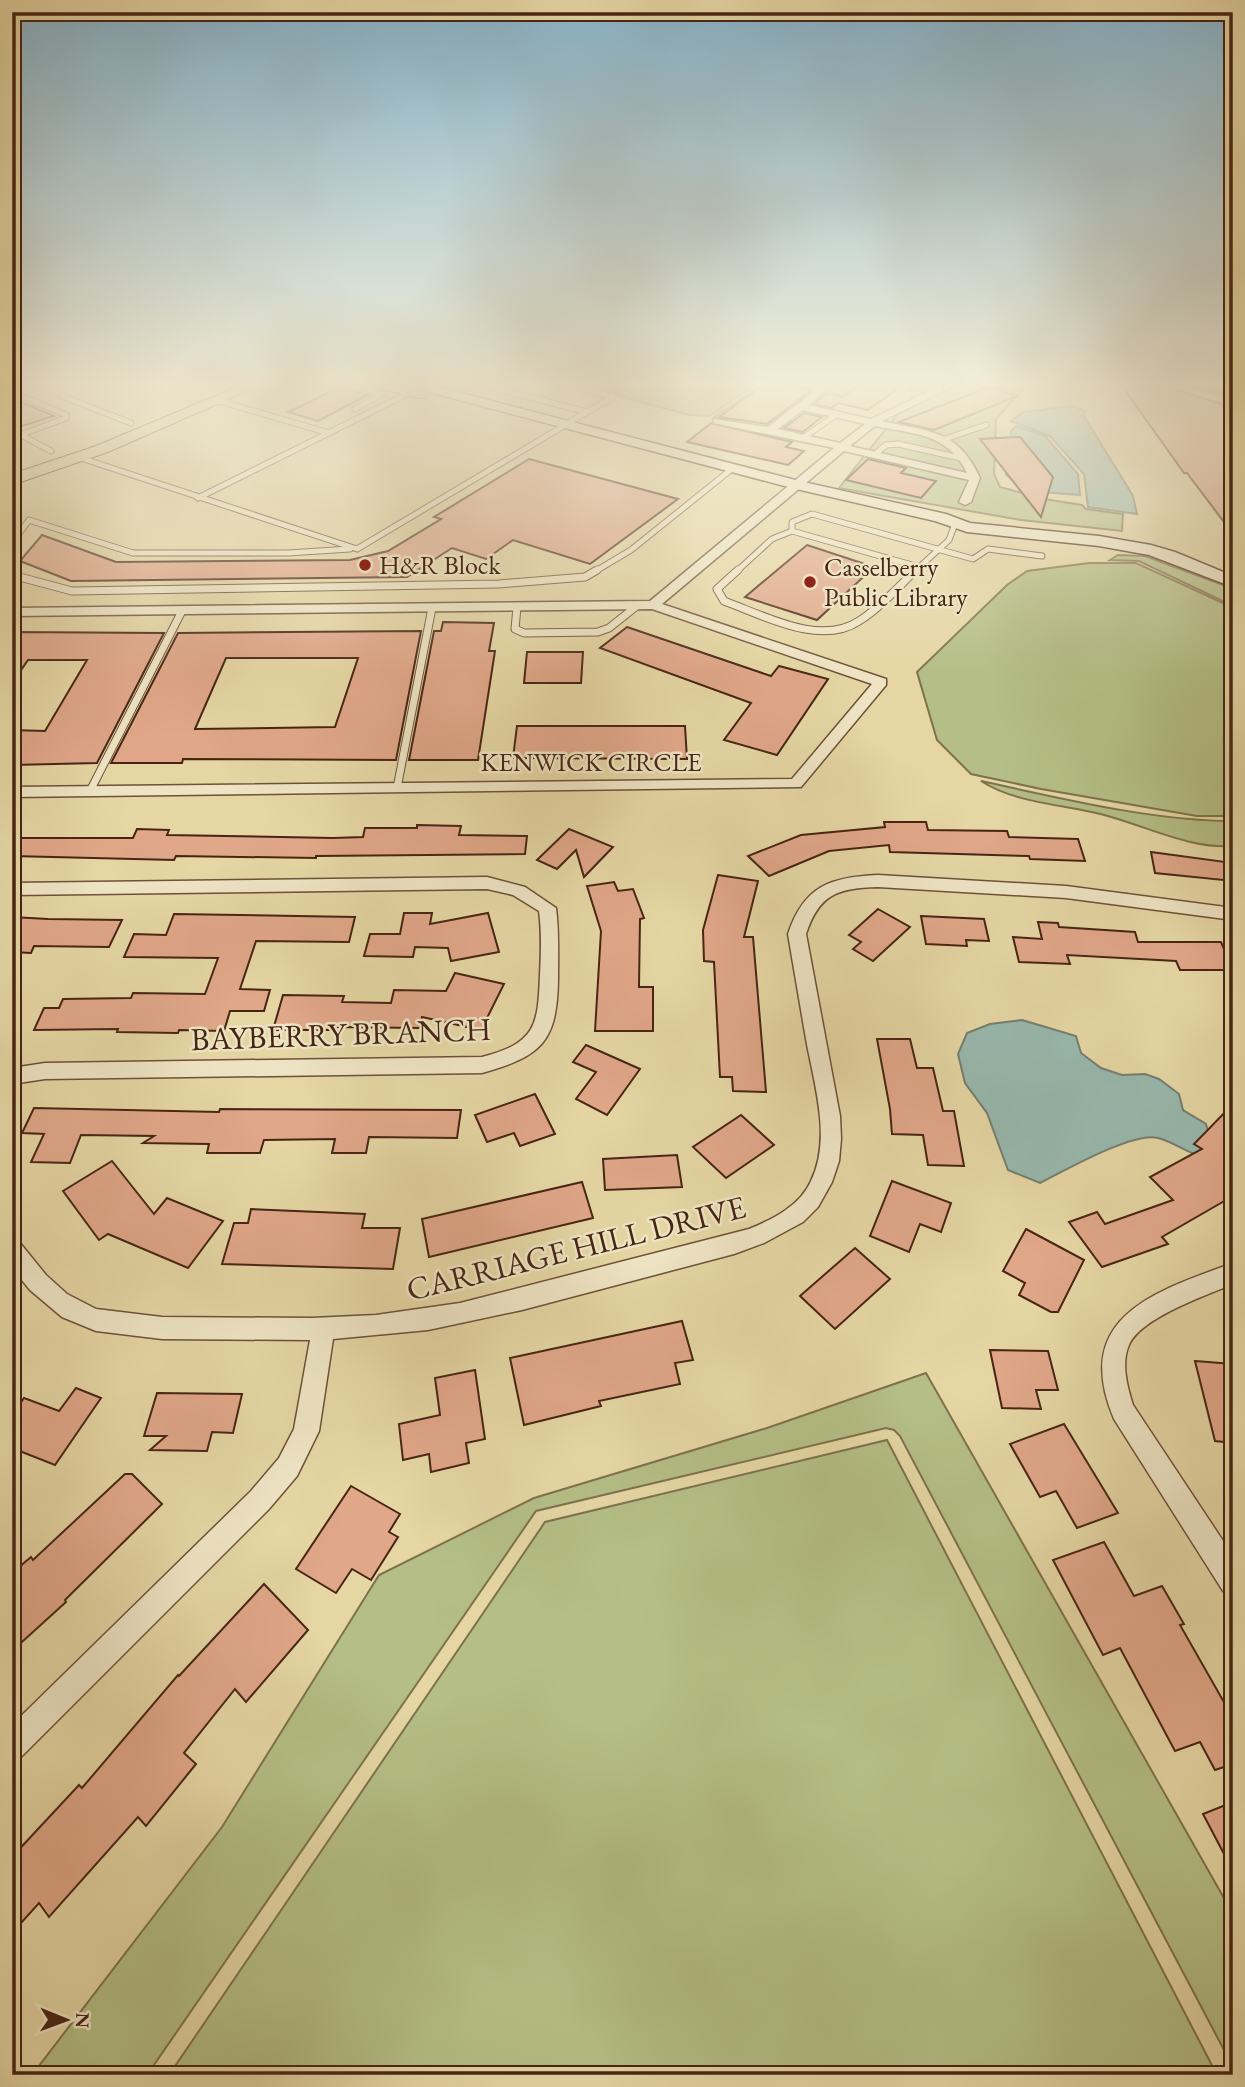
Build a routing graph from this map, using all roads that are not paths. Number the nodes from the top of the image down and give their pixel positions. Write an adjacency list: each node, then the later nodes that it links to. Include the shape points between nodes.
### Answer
1 (144, 479): 9 (lane)
2 (235, 479): 9 (lane)
3 (473, 479): 15 (lane)
4 (719, 479): 19 (lane, via 631,550 585,577 499,584 72,590)
5 (776, 479): 8 (street)
6 (804, 479): 8 (street)
7 (974, 479): 10 (street)
8 (797, 485): 11 (street); 21 (street)
9 (198, 498): 15 (lane)
10 (965, 502)
11 (956, 521): 14 (lane, via 949,540); 18 (street, via 1125,535 1178,548); 20 (street, via 967,527 1151,550)
12 (792, 531): 14 (lane, via 792,523 812,514); 17 (lane); 17 (lane, via 772,539 717,589 724,601 809,629 842,630 860,621)
13 (12, 543): 15 (lane, via 29,520 133,553)
14 (940, 548): 16 (lane, via 973,559 988,549); 17 (lane)
15 (357, 549)
16 (1042, 556)
17 (919, 567)
18 (1233, 571)
19 (12, 575)
20 (1233, 582)
21 (646, 605): 22 (street, KENWICK CIRCLE); 22 (lane, via 598,632 524,633 515,629); 26 (street, KENWICK CIRCLE, via 881,682 796,785)
22 (517, 607): 23 (street, KENWICK CIRCLE)
23 (432, 608): 24 (street, KENWICK CIRCLE); 26 (lane)
24 (182, 611): 25 (street, KENWICK CIRCLE); 27 (lane)
25 (12, 612)
26 (397, 788): 27 (street, KENWICK CIRCLE)
27 (90, 791): 28 (street, KENWICK CIRCLE)
28 (12, 792)
29 (12, 889): 31 (street, BAYBERRY BRANCH, via 487,883 509,885 529,894 547,908 550,927 547,1017 538,1035 508,1058 482,1065 45,1071)
30 (1233, 914): 34 (street, CARRIAGE HILL DRIVE, via 996,887 878,881 836,886 814,898 802,915 797,934 832,1142 824,1178 809,1203 768,1234 722,1247 454,1315)
31 (12, 1076)
32 (12, 1250): 34 (street, CARRIAGE HILL DRIVE, via 58,1303 93,1319 138,1327)
33 (1233, 1273): 35 (street, via 1153,1309 1124,1332 1116,1351 1113,1384 1123,1411)
34 (323, 1330): 36 (street, via 306,1431 288,1467)
35 (1233, 1581)
36 (12, 1746)

